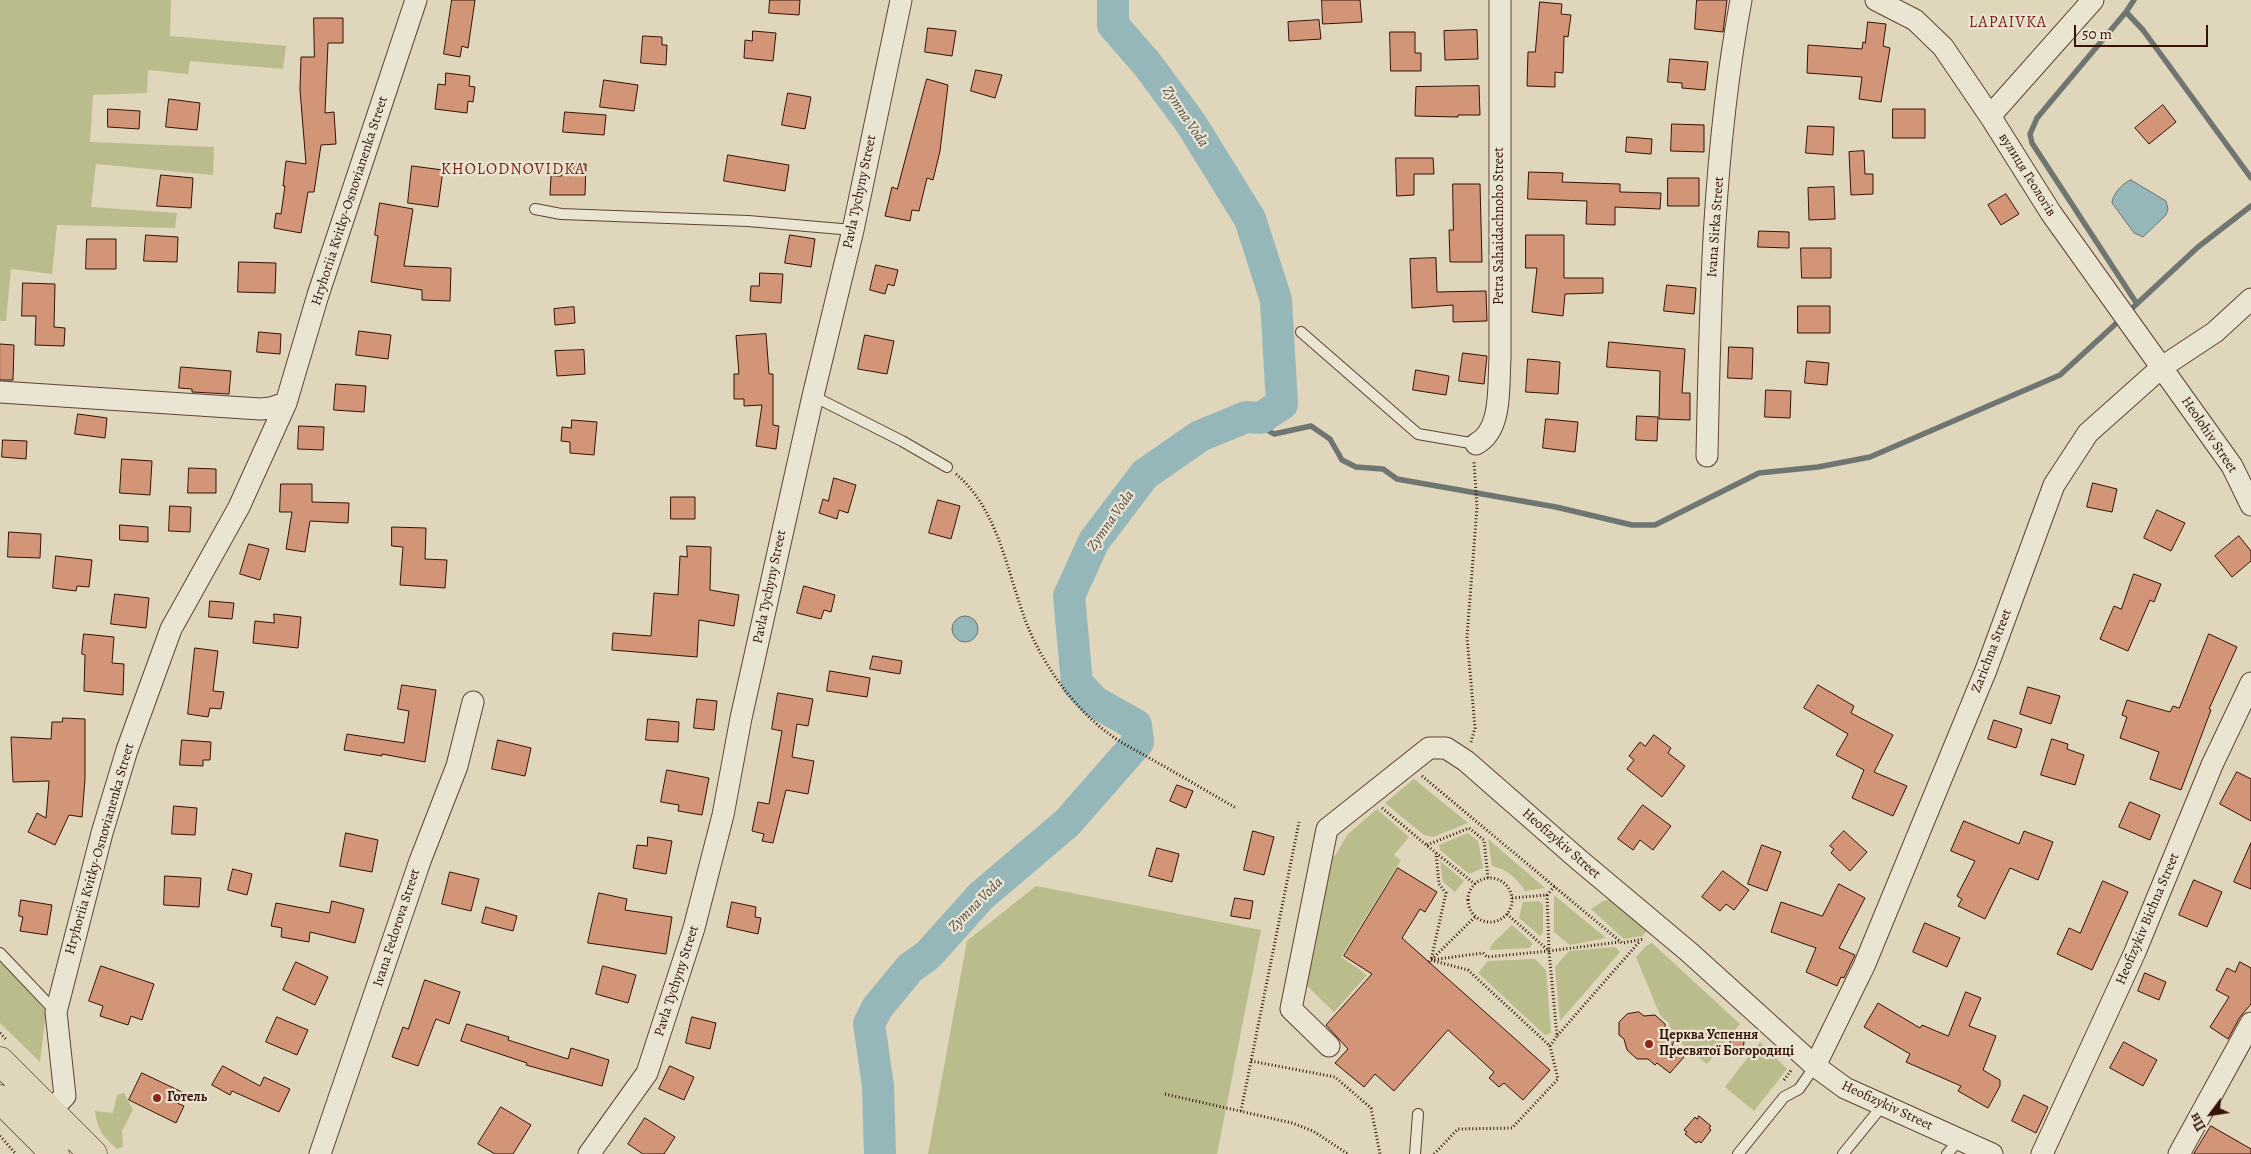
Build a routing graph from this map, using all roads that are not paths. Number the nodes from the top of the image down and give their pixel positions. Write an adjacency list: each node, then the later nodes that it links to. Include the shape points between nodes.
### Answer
1 (416, 0): 15 (street, Hryhoriia Kvitky-Osnovianenka Street, via 318,295)
2 (901, 0): 9 (street, Pavla Tychyny Street)
3 (1500, 0): 16 (street, Petra Sahaidachnoho Street, via 1500,359 1496,414 1490,431 1484,440)
4 (1741, 0): 17 (street, Ivana Sirka Street, via 1728,75 1719,172 1710,316)
5 (1876, 0): 7 (street, вулиця Геологів, via 1915,20 1943,47)
6 (2092, 0): 7 (street)
7 (1990, 116): 12 (street, вулиця Геологів, via 2051,213)
8 (535, 209): 9 (lane, via 561,214 748,221)
9 (853, 230): 14 (street, Pavla Tychyny Street)
10 (2251, 299): 12 (street, Zarichna Street, via 2215,332)
11 (1301, 332): 16 (lane, via 1418,434)
12 (2162, 367): 19 (street, Heolohiv Street, via 2232,466); 27 (street, Zarichna Street, via 2088,433 2054,485 1986,670 1868,957)
13 (0, 392): 15 (street, via 260,409)
14 (813, 396): 18 (lane); 36 (street, Pavla Tychyny Street, via 723,815 694,928 647,1073)
15 (286, 403): 23 (street, Hryhoriia Kvitky-Osnovianenka Street, via 239,508 171,630 104,824)
16 (1476, 444)
17 (1707, 456)
18 (947, 467)
19 (2251, 505)
20 (2251, 683): 41 (street, Heofizykiv Bichna Street, via 2212,765 2136,952)
21 (473, 702): 35 (street, Ivana Fedorova Street, via 457,766 420,861)
22 (0, 953): 23 (lane)
23 (56, 1012): 30 (street, Hryhoriia Kvitky-Osnovianenka Street, via 65,1096)
24 (2251, 1023): 42 (street)
25 (1329, 1046): 27 (street, Heofizykiv Street, via 1291,1009 1327,829 1429,748 1446,748 1466,761 1690,952)
26 (0, 1061): 30 (highway)
27 (1815, 1066): 29 (street, Heofizykiv Street, via 1845,1088); 38 (lane, via 1799,1089 1784,1097)
28 (0, 1099): 33 (highway)
29 (1883, 1105): 32 (street, Heofizykiv Street); 39 (lane)
30 (50, 1111): 34 (highway)
31 (1418, 1114): 37 (lane)
32 (1953, 1147): 40 (street, Heofizykiv Street)
33 (55, 1154)
34 (93, 1154)
35 (320, 1154)
36 (589, 1154)
37 (1415, 1154)
38 (1738, 1154)
39 (1842, 1154)
40 (1992, 1154)
41 (2042, 1154)
42 (2179, 1154)

